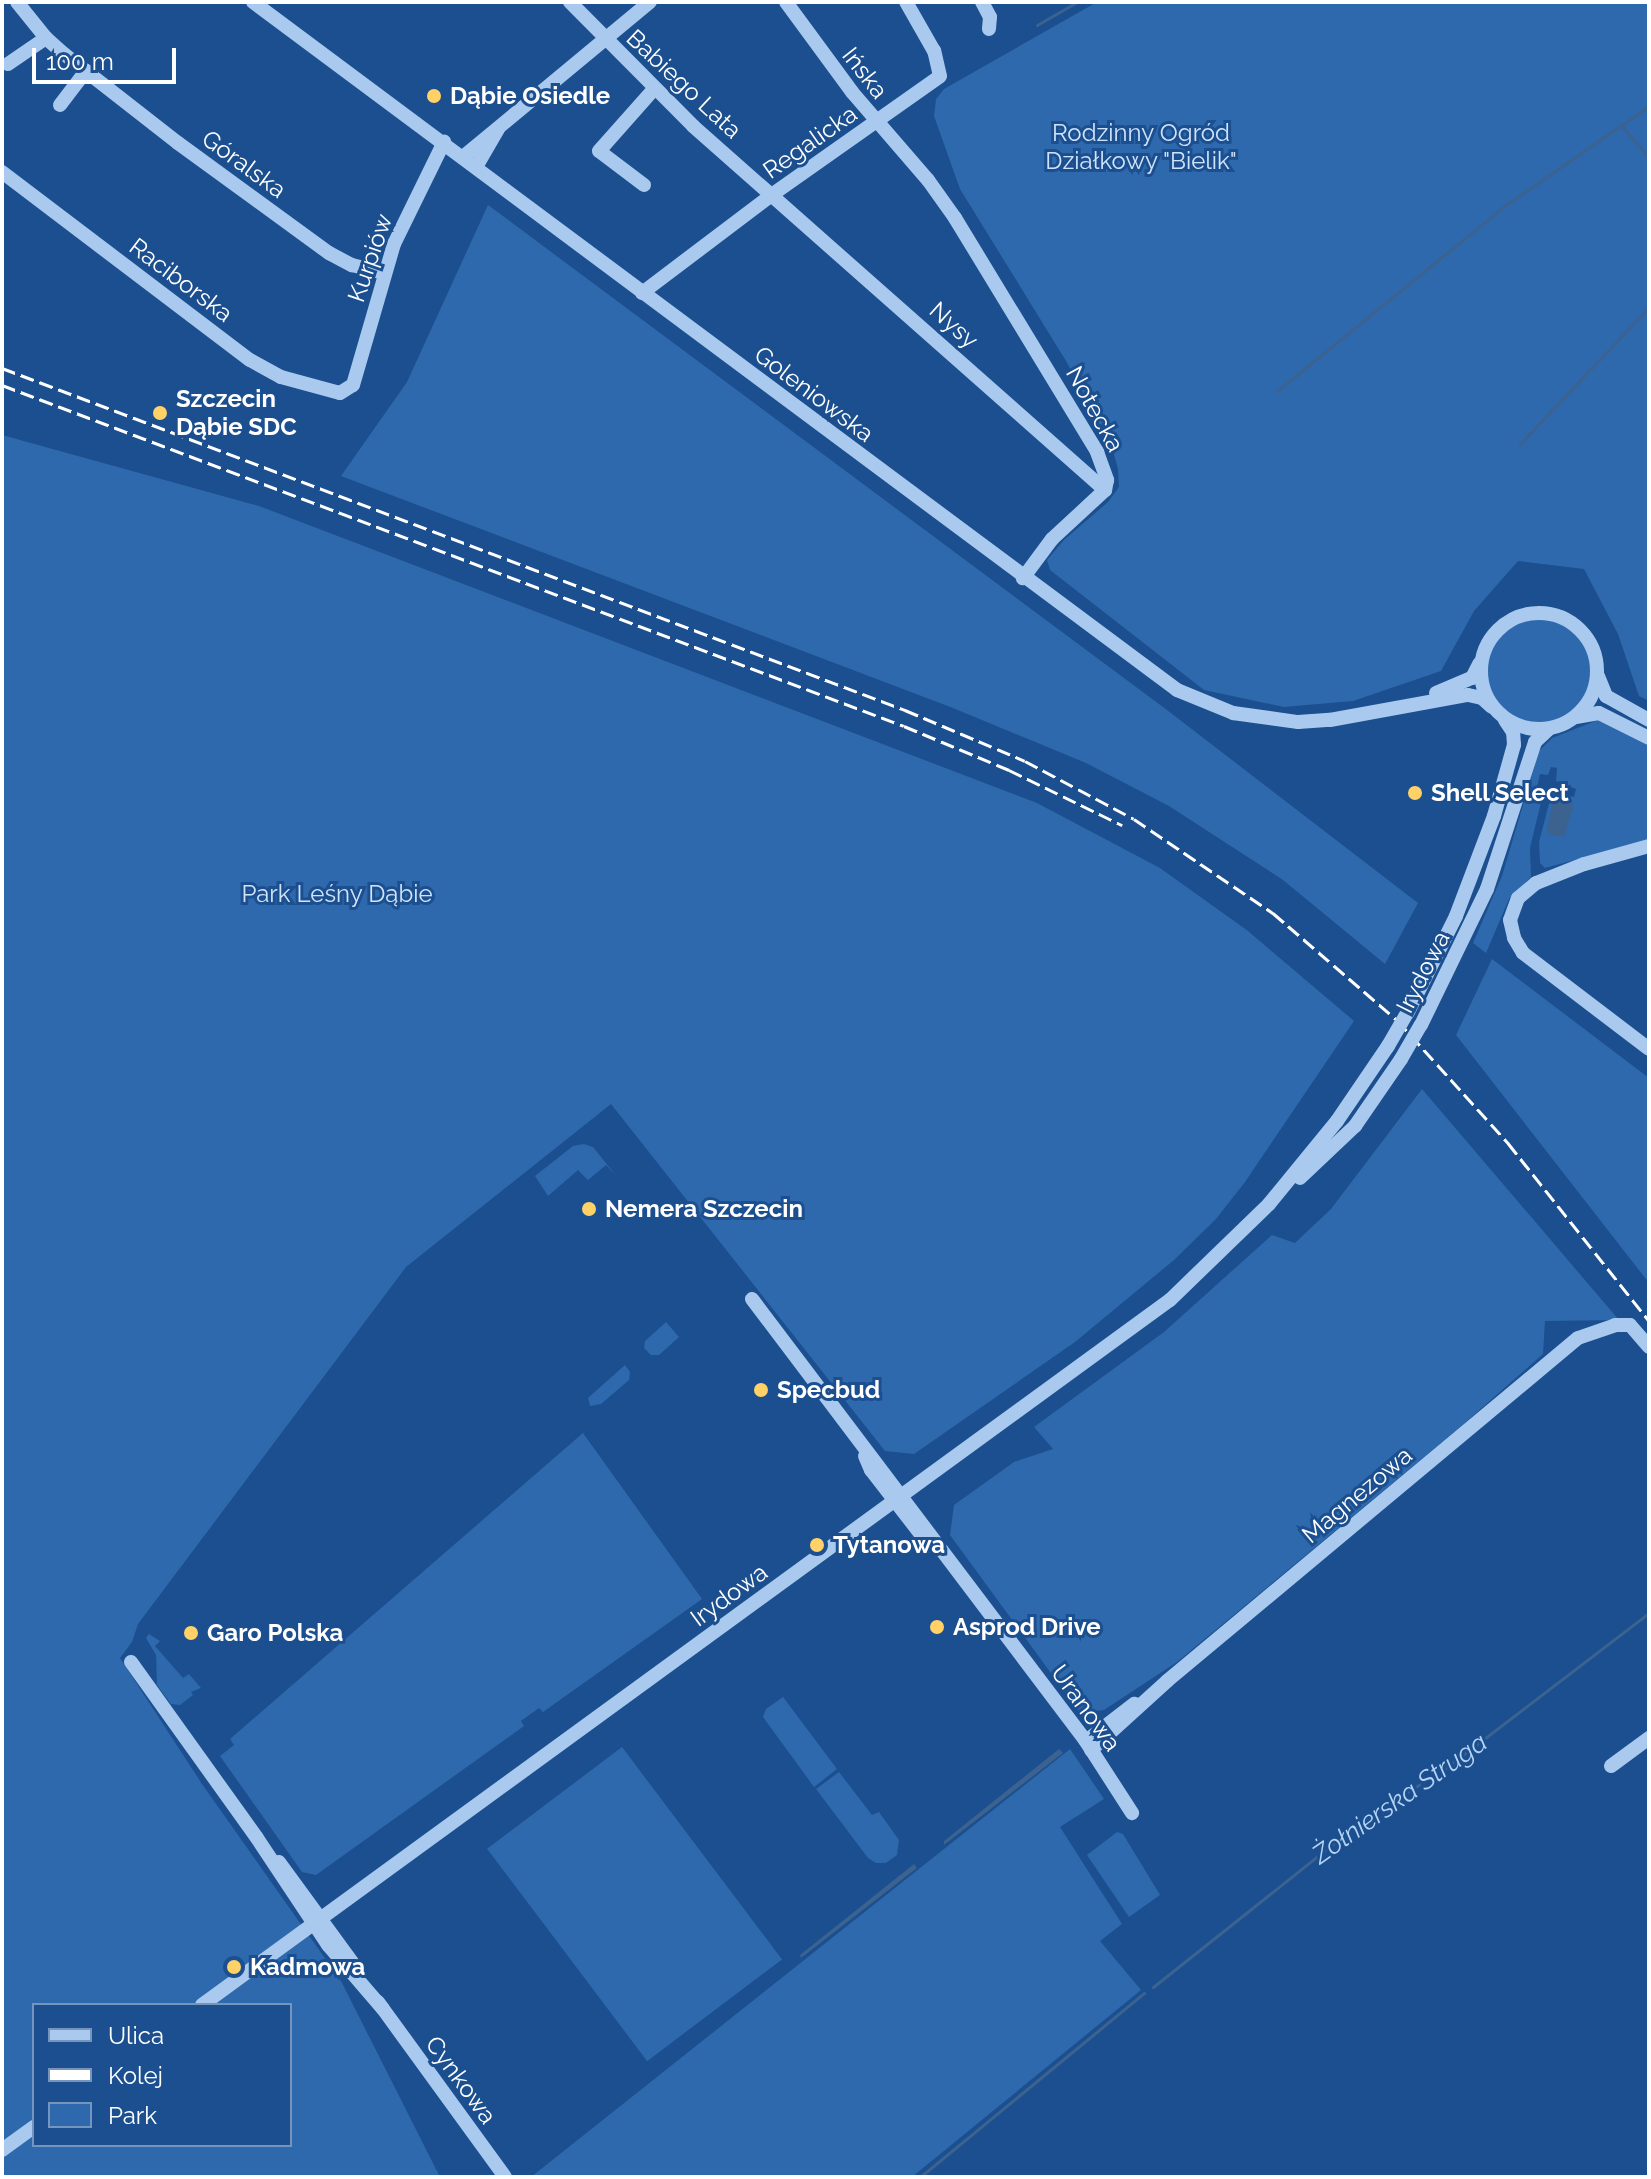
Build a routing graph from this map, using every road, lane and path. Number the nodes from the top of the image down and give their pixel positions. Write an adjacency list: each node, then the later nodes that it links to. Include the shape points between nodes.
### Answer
1 (17, 2): 9 (street, Góralska)
2 (253, 2): 17 (street, Goleniowska)
3 (570, 2): 10 (street, Babiego Lata)
4 (650, 2): 10 (street)
5 (906, 2): 15 (street, Ińska, via 940,76)
6 (982, 2): 8 (street)
7 (790, 7): 15 (street, Ińska)
8 (989, 29)
9 (46, 38): 11 (street); 12 (street, Góralska)
10 (603, 39): 13 (street, Babiego Lata); 16 (street)
11 (8, 64)
12 (86, 71): 14 (street); 23 (street, Góralska, via 318,245 352,265)
13 (654, 89): 21 (street, via 599,151); 22 (street, Babiego Lata)
14 (60, 105)
15 (875, 122): 22 (street, Regalicka); 24 (street, Regalicka, via 928,180)
16 (500, 125): 18 (street); 19 (street)
17 (444, 142): 18 (street, Goleniowska); 23 (street, Kurpiów)
18 (463, 157): 19 (street, Goleniowska)
19 (476, 167): 25 (street, Goleniowska)
20 (2, 172): 26 (street, Raciborska, via 250,360 296,382)
21 (644, 185)
22 (773, 194): 25 (street, Regalicka); 27 (street, Nysy)
23 (385, 273): 26 (street, Kurpiów)
24 (997, 290): 27 (street, Notecka, via 1090,435 1107,480)
25 (642, 293): 28 (street, Goleniowska)
26 (347, 391)
27 (1105, 490): 28 (street, Notecka, via 1052,539)
28 (1023, 578): 31 (street, Goleniowska, via 1163,682 1218,708 1298,722)
29 (1480, 663): 30 (street, via 1502,625 1538,613 1565,619 1583,633); 31 (street, Goleniowska, via 1466,682); 32 (street, via 1482,688)
30 (1597, 672): 33 (street, via 1590,699); 34 (street, via 1606,696)
31 (1386, 709): 32 (street, Goleniowska, via 1468,695 1482,698)
32 (1497, 712): 35 (street, via 1527,729); 39 (street, Irydowa, bridge, via 1513,732 1514,745 1456,916 1388,1046 1337,1121)
33 (1572, 719): 35 (street); 36 (street, via 1599,713)
34 (1649, 720)
35 (1556, 727): 39 (street, Irydowa, bridge, via 1535,742 1487,889 1401,1059 1355,1126)
36 (1649, 738)
37 (1649, 846): 38 (street, via 1564,870 1523,892 1513,906 1510,925 1527,956)
38 (1649, 1049)
39 (1269, 1204): 44 (street, Irydowa, via 1170,1300)
40 (752, 1299): 42 (street)
41 (1649, 1347): 48 (street, Magnezowa, via 1630,1325 1622,1324 1573,1341)
42 (861, 1448): 43 (street); 45 (street, via 871,1470)
43 (883, 1469): 44 (street, via 898,1478); 45 (street)
44 (928, 1478): 45 (street, Irydowa)
45 (899, 1499): 48 (street, Uranowa, via 930,1546); 53 (street, Irydowa)
46 (131, 1662): 51 (street)
47 (1649, 1738): 49 (street)
48 (1088, 1745): 50 (street, Uranowa)
49 (1611, 1766)
50 (1132, 1813)
51 (257, 1838): 52 (street); 54 (street)
52 (302, 1891): 53 (street, via 322,1901); 54 (street)
53 (346, 1900): 54 (street, Irydowa)
54 (318, 1921): 55 (street, Irydowa); 58 (street, Cynkowa)
55 (205, 2003)
56 (32, 2128): 57 (street)
57 (2, 2150)
58 (505, 2177)

